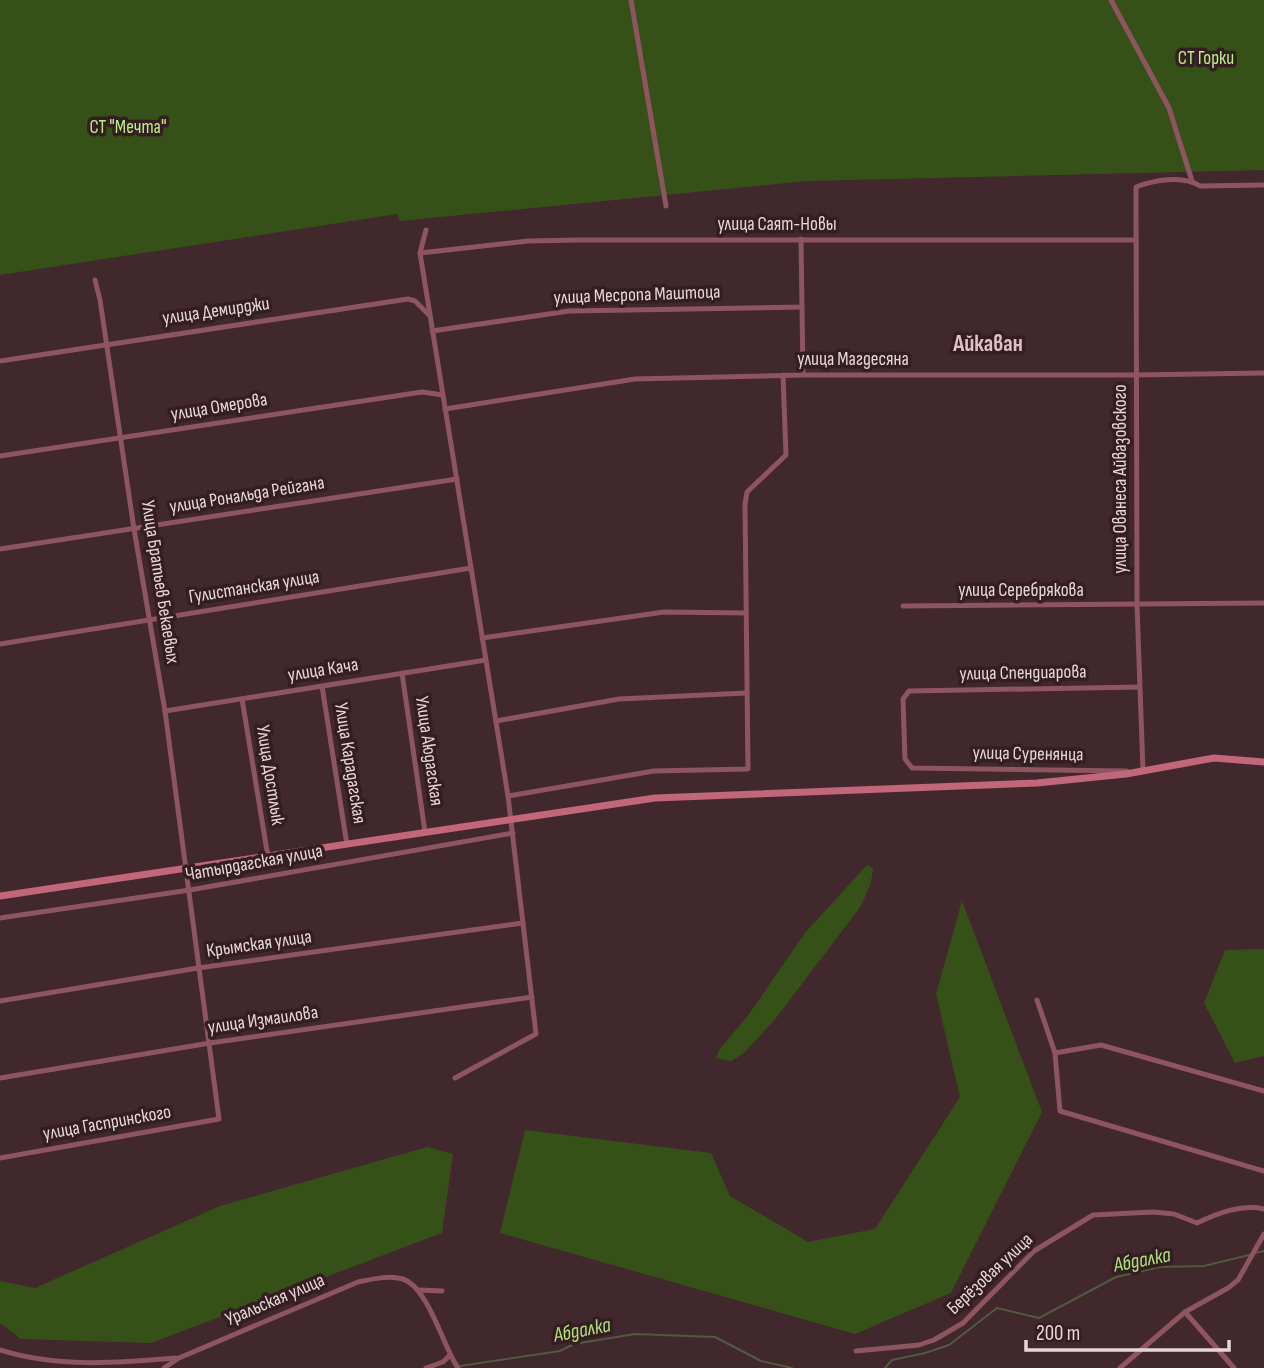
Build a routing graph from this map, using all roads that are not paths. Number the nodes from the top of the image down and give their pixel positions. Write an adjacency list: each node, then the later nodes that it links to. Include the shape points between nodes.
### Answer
1 (631, 0): 5 (street)
2 (1111, 0): 3 (street, via 1169,108)
3 (1192, 181): 4 (street, via 1200,186); 8 (street, улица Ованеса Айвазовского, via 1148,182 1136,187)
4 (1264, 185)
5 (666, 206)
6 (426, 230): 9 (street)
7 (801, 239): 8 (street, улица Саят-Новы); 9 (street, улица Саят-Новы, via 528,241); 11 (street)
8 (1136, 240): 19 (street, улица Ованеса Айвазовского)
9 (420, 253): 12 (street)
10 (95, 280): 14 (street, Улица Братьев Бекаевых)
11 (802, 307): 13 (street, улица Месропа Маштоца, via 569,311); 18 (street)
12 (430, 317): 13 (street); 14 (street, улица Демирджи, via 408,299)
13 (432, 331): 20 (street)
14 (106, 343): 15 (street, улица Демирджи); 22 (street, Улица Братьев Бекаевых)
15 (0, 361)
16 (1264, 373): 19 (street, улица Магдесяна)
17 (783, 375): 18 (street, улица Магдесяна); 21 (street, улица Магдесяна, via 635,379); 31 (street, via 786,455 747,492 745,504)
18 (803, 375): 19 (street, улица Магдесяна)
19 (1135, 376): 30 (street, улица Ованеса Айвазовского)
20 (443, 395): 21 (street); 22 (street, улица Омерова, via 422,392)
21 (445, 409): 24 (street)
22 (121, 437): 23 (street, улица Омерова); 25 (street, Улица Братьев Бекаевых)
23 (0, 456)
24 (457, 479): 25 (street, улица Рональда Рейгана); 27 (street)
25 (134, 529): 26 (street, улица Рональда Рейгана); 32 (street, Улица Братьев Бекаевых)
26 (0, 549)
27 (471, 568): 32 (street, Гулистанская улица); 33 (street)
28 (1264, 603): 30 (street, улица Серебрякова)
29 (904, 606): 30 (street, улица Серебрякова)
30 (1137, 606): 38 (street, улица Ованеса Айвазовского)
31 (746, 613): 33 (street, via 664,612); 39 (street)
32 (150, 620): 34 (street, Гулистанская улица); 41 (street, Улица Братьев Бекаевых)
33 (482, 638): 35 (street)
34 (0, 644)
35 (486, 660): 36 (street, улица Кача); 42 (street)
36 (402, 673): 37 (street, улица Кача); 48 (street, Улица Аюдагская)
37 (322, 686): 40 (street, улица Кача); 50 (street, Улица Карадагская)
38 (1139, 687): 44 (street, улица Спендиарова, via 908,691 903,699 905,758); 45 (street, улица Ованеса Айвазовского)
39 (747, 693): 42 (street, via 619,699); 46 (street, via 748,769 654,771)
40 (242, 699): 41 (street, улица Кача); 51 (street, Улица Достлык)
41 (165, 711): 52 (street, Улица Братьев Бекаевых)
42 (496, 721): 46 (street)
43 (1264, 762): 45 (main road, via 1214,758)
44 (912, 768): 45 (street, улица Суренянца)
45 (1143, 771): 47 (main road, via 1037,783 655,798)
46 (508, 796): 47 (street)
47 (511, 819): 48 (main road); 49 (street)
48 (425, 832): 50 (main road)
49 (513, 834): 53 (street, Чатырдагская улица); 56 (street)
50 (346, 845): 51 (main road)
51 (268, 857): 52 (main road)
52 (187, 869): 53 (street, Улица Братьев Бекаевых); 54 (main road)
53 (190, 890): 55 (street, Чатырдагская улица); 57 (street, Улица Братьев Бекаевых)
54 (0, 897)
55 (0, 918)
56 (523, 923): 57 (street, Крымская улица); 58 (street)
57 (198, 968): 60 (street, Крымская улица); 61 (street, Улица Братьев Бекаевых)
58 (531, 997): 61 (street, улица Измаилова); 64 (street, via 536,1034)
59 (1037, 1000): 62 (street)
60 (0, 1001)
61 (210, 1043): 63 (street, улица Измаилова); 66 (street, Улица Братьев Бекаевых)
62 (1055, 1054): 65 (street, via 1101,1045); 68 (street, via 1060,1111)
63 (0, 1078)
64 (455, 1078)
65 (1264, 1091)
66 (219, 1119): 67 (street, улица Гаспринского)
67 (0, 1158)
68 (1264, 1171)
69 (1264, 1209): 75 (street, Берёзовая улица, via 1224,1211 1197,1223 1153,1212 1093,1215 1034,1251 963,1323 919,1345)
70 (1264, 1234): 73 (street, via 1247,1267 1228,1288)
71 (419, 1290): 72 (street); 76 (street); 77 (street, Уральская улица, via 403,1279 358,1282)
72 (442, 1291)
73 (1185, 1312): 81 (street); 82 (street)
74 (0, 1350): 77 (street, via 25,1358 120,1363)
75 (856, 1351)
76 (450, 1357): 79 (street); 80 (street)
77 (179, 1358): 78 (street, Уральская улица)
78 (164, 1368)
79 (426, 1368)
80 (458, 1368)
81 (1120, 1368)
82 (1234, 1368)

